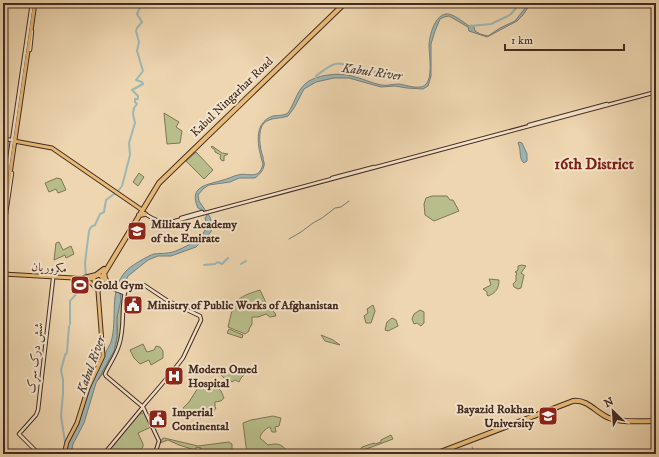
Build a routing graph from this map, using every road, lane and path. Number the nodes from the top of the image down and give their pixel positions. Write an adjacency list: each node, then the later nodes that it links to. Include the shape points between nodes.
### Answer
1 (34, 3): 5 (main road)
2 (344, 3): 7 (highway, Kabul Ningarhar Road, via 159,183); 8 (highway, Kabul Ningarhar Road, via 162,177)
3 (656, 92): 10 (main road, via 201,214 162,221)
4 (3, 140): 5 (main road)
5 (14, 142): 6 (main road); 8 (main road, via 42,146 54,151); 9 (main road); 11 (main road); 12 (main road)
6 (3, 202)
7 (145, 205): 8 (highway, Kabul Ningarhar Road); 10 (highway)
8 (140, 211): 10 (highway); 13 (highway, Kabul Ningarhar Road)
9 (3, 212)
10 (146, 214)
11 (3, 222)
12 (3, 234)
13 (105, 269): 15 (highway, Kabul Ningarhar Road); 18 (highway); 21 (highway)
14 (3, 275): 17 (main road); 18 (main road, مکروریان)
15 (101, 277): 16 (main road); 20 (main road); 21 (main road)
16 (94, 278): 18 (main road, مکروریان); 19 (main road)
17 (53, 279): 18 (main road); 28 (main road, شش درک سړک, via 38,410 19,435)
18 (83, 280): 19 (main road); 22 (main road, via 92,284)
19 (95, 283): 20 (main road); 22 (main road)
20 (100, 284): 21 (main road); 22 (main road)
21 (107, 285): 22 (main road); 23 (main road)
22 (98, 291): 29 (main road, via 103,356 90,382 78,423 67,442)
23 (124, 292): 24 (main road, via 121,344 106,374); 24 (main road, via 120,344 105,375); 24 (main road, via 137,286 144,286 200,318 182,357)
24 (143, 406): 30 (main road); 31 (main road, via 159,439)
25 (608, 418): 26 (highway); 32 (highway, via 584,402 573,400); 33 (highway, via 585,404 573,402)
26 (616, 420): 27 (highway); 27 (highway, via 649,424)
27 (656, 422)
28 (39, 454)
29 (64, 454)
30 (103, 454)
31 (155, 454)
32 (435, 454)
33 (440, 454)

